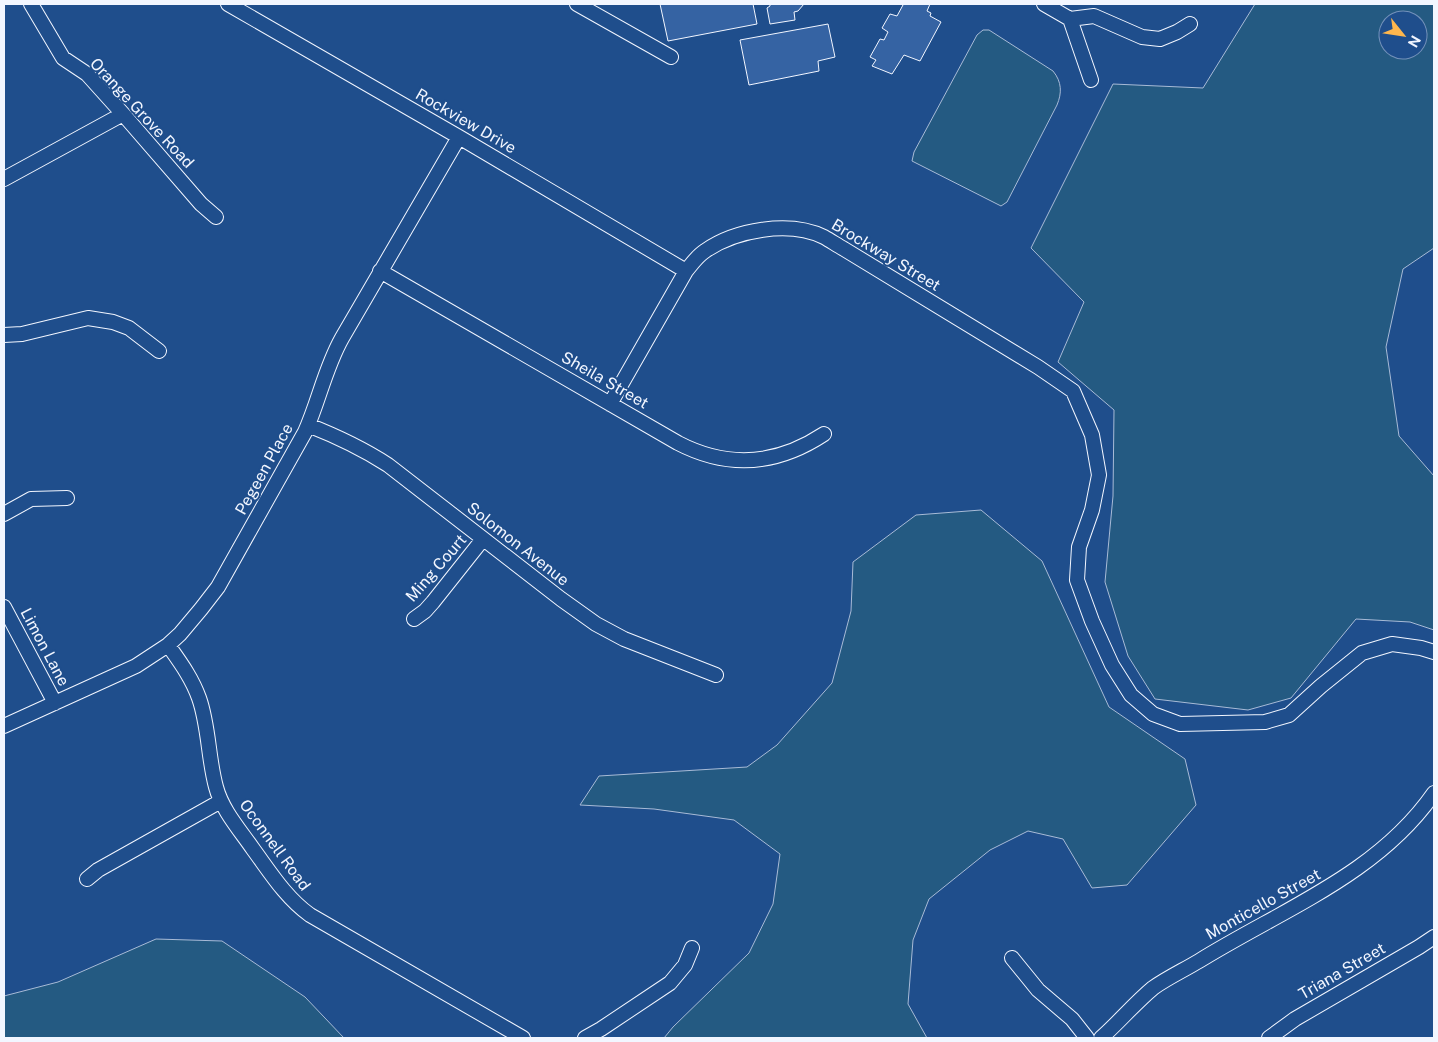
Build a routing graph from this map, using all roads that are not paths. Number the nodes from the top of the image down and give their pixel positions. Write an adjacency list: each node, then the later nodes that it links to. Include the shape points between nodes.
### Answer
1 (31, 4): 9 (street, Orange Grove Road, via 63,58 86,74)
2 (228, 4): 10 (street, Rockview Drive)
3 (577, 4): 7 (street)
4 (1044, 4): 5 (street)
5 (1070, 19): 6 (street, via 1094,16 1142,37 1160,39); 8 (street)
6 (1190, 24)
7 (671, 57)
8 (1091, 80)
9 (123, 114): 11 (street); 12 (street, Orange Grove Road, via 200,204)
10 (459, 137): 13 (street, Pegeen Place); 14 (street, Rockview Drive)
11 (4, 179)
12 (216, 217)
13 (380, 271): 17 (street, Sheila Street); 18 (street, Pegeen Place, via 332,357)
14 (686, 271): 17 (street, Brockway Street); 26 (street, Brockway Street, via 702,252 740,234 782,229 823,236 1072,391 1092,435 1099,475 1092,510 1079,547 1077,580 1112,665 1130,695 1153,714 1180,724 1265,722 1289,715 1362,653 1392,644)
15 (4, 335): 16 (street, via 88,318 129,328)
16 (159, 351)
17 (610, 404): 19 (street, Sheila Street, via 686,447 726,460 769,457 804,446)
18 (308, 425): 22 (street, Solomon Avenue, via 342,438 375,457); 25 (street, Pegeen Place, via 218,587)
19 (824, 434)
20 (68, 498): 21 (street, via 31,499)
21 (4, 514)
22 (483, 539): 24 (street, Ming Court, via 429,606); 27 (street, Solomon Avenue, via 610,632)
23 (4, 607): 28 (street, Limon Lane)
24 (414, 619)
25 (168, 645): 28 (street, Pegeen Place, via 136,666); 31 (street, Oconnell Road, via 199,698)
26 (1434, 652)
27 (716, 675)
28 (54, 703): 29 (street, Pegeen Place)
29 (4, 726)
30 (1434, 793): 39 (street, Monticello Street, via 1404,830 1372,858 1337,882 1154,988)
31 (221, 801): 32 (street); 36 (street, Oconnell Road, via 282,889 305,912)
32 (86, 879)
33 (1434, 937): 40 (street, Triana Street, via 1295,1019)
34 (692, 948): 37 (street, via 685,965 670,983)
35 (1012, 958): 38 (street, via 1038,990 1072,1019)
36 (523, 1038)
37 (585, 1038)
38 (1088, 1038)
39 (1101, 1038)
40 (1269, 1038)

